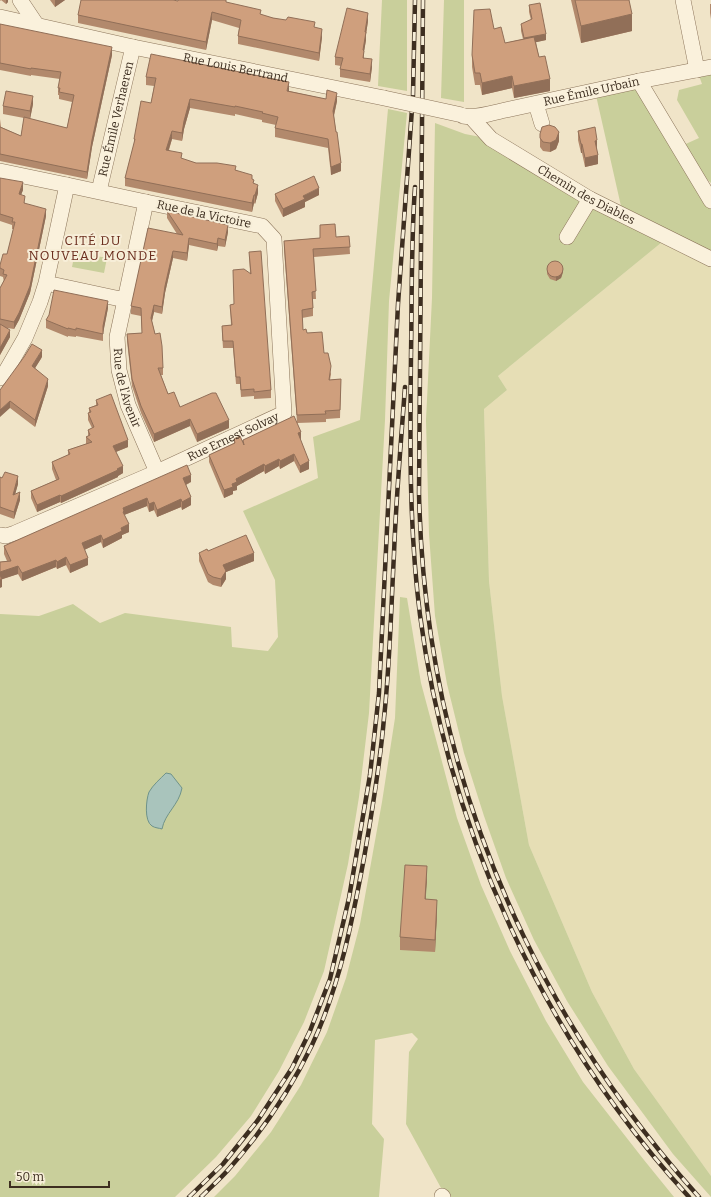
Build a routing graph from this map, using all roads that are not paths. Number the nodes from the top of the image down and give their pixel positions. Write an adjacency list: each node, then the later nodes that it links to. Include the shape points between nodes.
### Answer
1 (20, 0): 4 (street)
2 (683, 0): 6 (street)
3 (0, 17): 4 (street, Rue Louis Bertrand)
4 (36, 24): 5 (street, Rue Louis Bertrand)
5 (133, 46): 9 (street, Rue Louis Bertrand, bridge); 13 (street, Rue Émile Verhaeren)
6 (704, 69): 7 (street, Rue Émile Urbain)
7 (639, 81): 8 (street, Rue Émile Urbain); 14 (street)
8 (536, 104): 9 (street, Rue Émile Urbain, via 487,115); 10 (street)
9 (467, 116): 15 (street, Chemin des Diables, via 491,139)
10 (542, 124)
11 (0, 171): 12 (street)
12 (66, 185): 13 (street, Rue de la Victoire); 21 (street)
13 (99, 191): 17 (street, Rue de la Victoire)
14 (707, 191): 16 (street)
15 (590, 199): 19 (street); 20 (street, Chemin des Diables)
16 (711, 201)
17 (146, 202): 18 (street, Rue de la Victoire); 22 (street, Rue de l'Avenir)
18 (262, 226): 24 (street, Rue Ernest Solvay, via 274,239 284,413)
19 (567, 237)
20 (711, 259)
21 (46, 283): 22 (street); 23 (street, via 25,338)
22 (125, 300): 24 (street, Rue de l'Avenir, via 117,336 119,370 128,405)
23 (0, 378)
24 (157, 472): 25 (street, Rue Ernest Solvay, via 15,533)
25 (3, 535)

